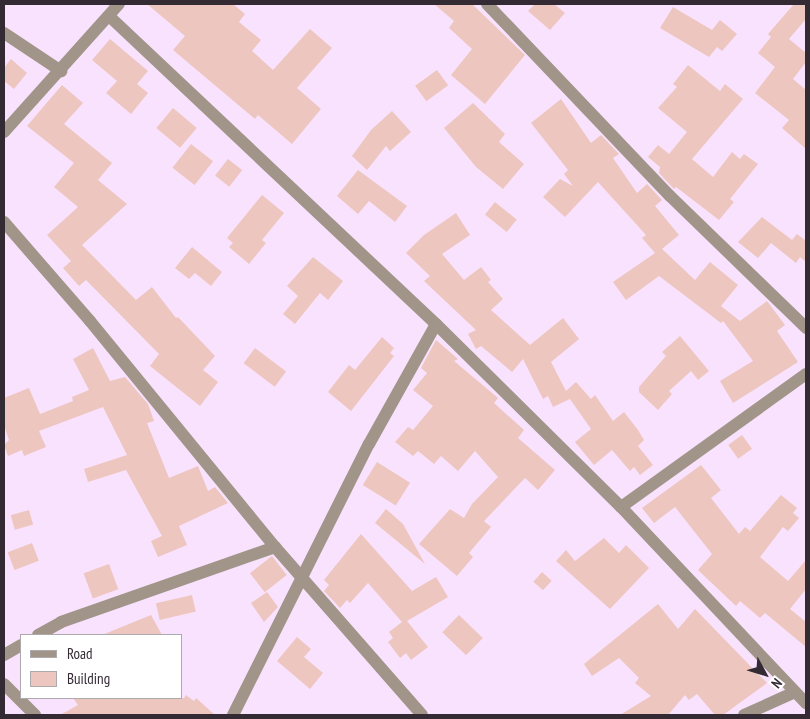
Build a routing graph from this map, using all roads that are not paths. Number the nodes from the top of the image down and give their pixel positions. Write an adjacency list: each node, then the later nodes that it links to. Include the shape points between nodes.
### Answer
1 (119, 4): 3 (street)
2 (487, 4): 9 (street, via 670,196)
3 (109, 16): 5 (street); 8 (street)
4 (4, 33): 5 (street)
5 (61, 71): 6 (street)
6 (4, 132)
7 (4, 222): 12 (street, via 90,321)
8 (436, 324): 11 (street); 13 (street, via 369,444)
9 (806, 328)
10 (806, 374): 11 (street)
11 (621, 507): 18 (street)
12 (275, 547): 13 (street); 14 (street, via 61,622)
13 (304, 578): 21 (street); 22 (street)
14 (40, 634)
15 (20, 646): 16 (street)
16 (4, 655)
17 (4, 684): 20 (street)
18 (795, 692): 19 (street); 23 (street)
19 (806, 703)
20 (35, 715)
21 (233, 715)
22 (422, 715)
23 (744, 715)

